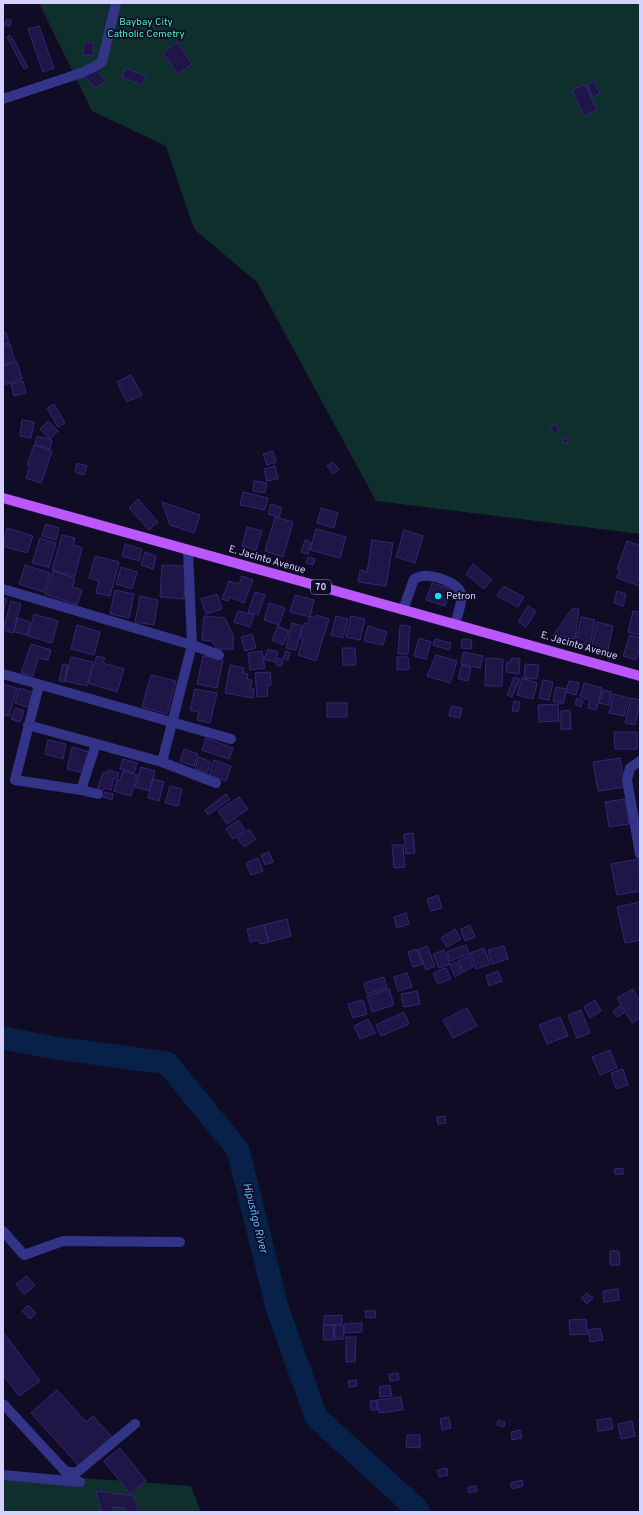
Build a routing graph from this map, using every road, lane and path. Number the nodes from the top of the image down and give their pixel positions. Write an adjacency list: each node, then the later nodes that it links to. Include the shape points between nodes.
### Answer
1 (116, 3): 2 (street, via 102,62 84,72)
2 (3, 99)
3 (3, 498): 4 (main road, E. Jacinto Avenue / 70)
4 (188, 550): 6 (main road, E. Jacinto Avenue / 70); 8 (street)
5 (3, 589): 8 (street)
6 (403, 610): 7 (main road, E. Jacinto Avenue / 70); 7 (street, via 414,579 428,575 452,582 458,587 461,603)
7 (455, 624): 11 (main road, E. Jacinto Avenue / 70)
8 (192, 645): 9 (street); 13 (street)
9 (219, 655)
10 (3, 674): 12 (street)
11 (640, 676)
12 (39, 685): 13 (street); 14 (street)
13 (171, 721): 15 (street); 18 (street)
14 (28, 725): 16 (street); 20 (street, via 15,780)
15 (231, 739)
16 (96, 744): 18 (street); 20 (street)
17 (640, 761): 22 (street, via 630,768 627,780)
18 (162, 762): 19 (street)
19 (216, 783)
20 (81, 790): 21 (street)
21 (98, 794)
22 (640, 854)
23 (3, 1231): 24 (street, via 24,1255 63,1241)
24 (180, 1242)
25 (3, 1404): 26 (street, via 65,1471 76,1473)
26 (136, 1424)
27 (3, 1475): 28 (street)
28 (80, 1482)

